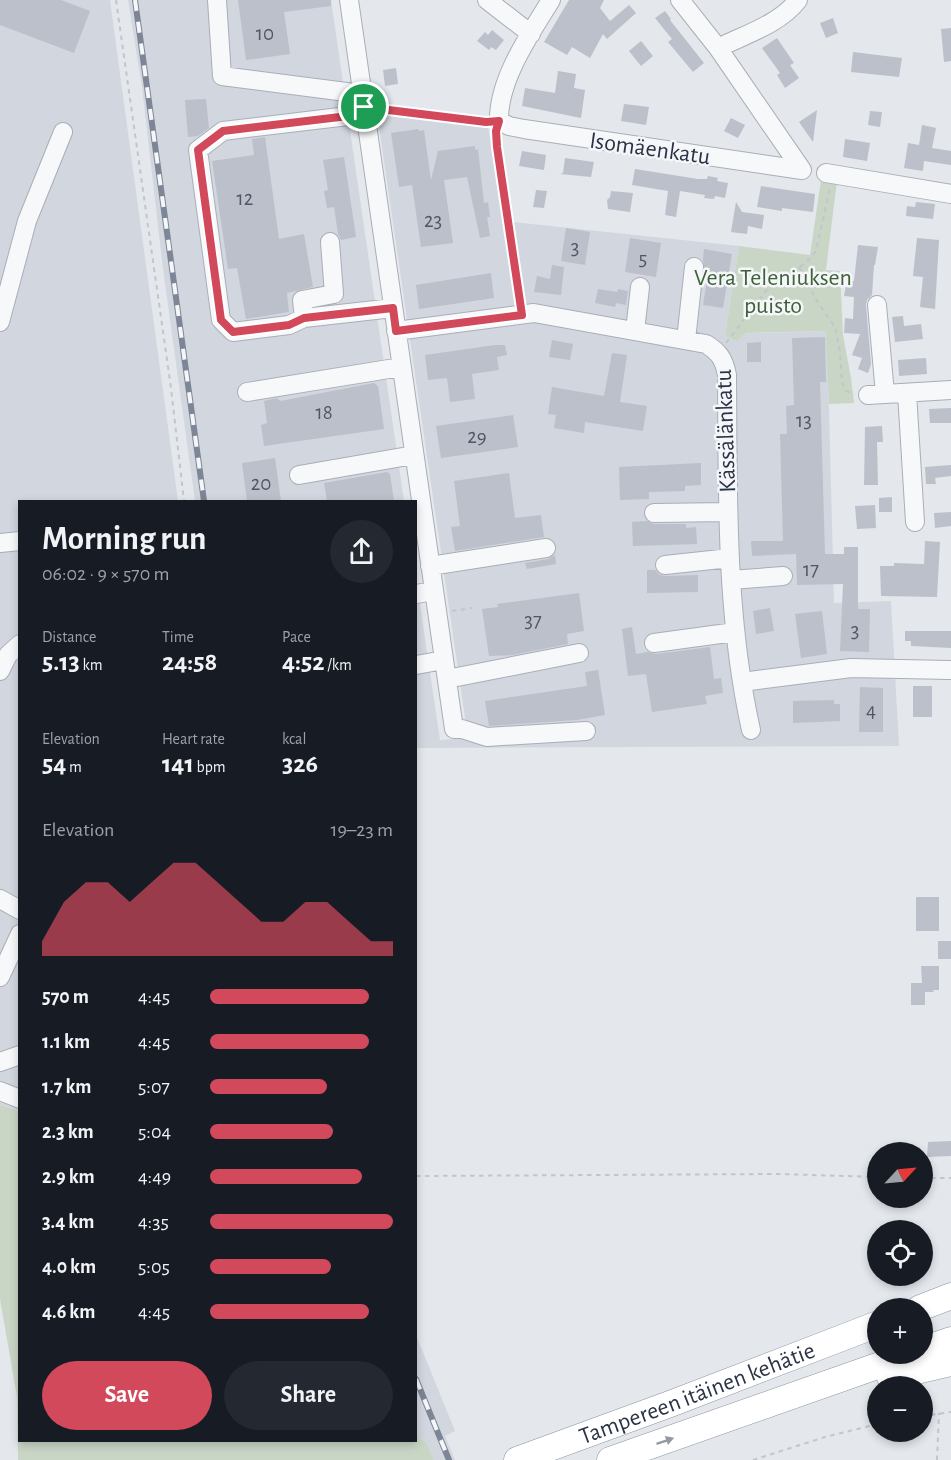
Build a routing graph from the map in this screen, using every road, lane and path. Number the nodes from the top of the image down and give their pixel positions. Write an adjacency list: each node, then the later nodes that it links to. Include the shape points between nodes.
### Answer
1 (116, 0): 35 (path)
2 (217, 0): 10 (street, via 222,76)
3 (349, 0): 10 (street)
4 (487, 0): 8 (street)
5 (551, 0): 8 (street)
6 (680, 0): 9 (street)
7 (798, 0): 9 (street, via 780,17)
8 (531, 34): 11 (street, via 502,94)
9 (718, 48): 11 (street, Isomäenkatu, via 802,170 524,129)
10 (364, 105): 11 (path); 20 (street); 22 (street, via 223,131 198,150 221,320 233,332 289,325)
11 (499, 121): 21 (path, via 497,147)
12 (63, 132): 23 (street, via 27,222)
13 (829, 174): 14 (street); 17 (path, via 816,251)
14 (951, 194)
15 (330, 242): 22 (street, via 334,294 302,300)
16 (694, 267): 26 (street)
17 (800, 267): 27 (path, via 773,282); 32 (path, via 835,327 846,391)
18 (640, 287): 25 (street)
19 (877, 305): 32 (street)
20 (393, 308): 22 (street); 24 (street)
21 (522, 315): 24 (street, Kässälänkatu); 25 (street, Kässälänkatu, via 534,313)
22 (304, 318)
23 (0, 322)
24 (396, 331): 28 (street)
25 (635, 331): 26 (street, Kässälänkatu)
26 (686, 340): 27 (street, Kässälänkatu, via 706,344)
27 (718, 352): 36 (street, Kässälänkatu, via 725,361 727,375)
28 (401, 367): 30 (street); 33 (street)
29 (951, 390): 31 (street)
30 (247, 392)
31 (908, 393): 32 (street); 38 (street)
32 (876, 394)
33 (414, 455): 34 (street); 44 (street)
34 (299, 475)
35 (184, 500)
36 (728, 512): 37 (street); 42 (street, Kässälänkatu)
37 (654, 513)
38 (915, 522)
39 (18, 541): 40 (street)
40 (0, 543)
41 (546, 548): 44 (street)
42 (730, 558): 43 (street); 46 (street, Kässälänkatu)
43 (665, 565)
44 (430, 566): 47 (street)
45 (783, 576): 46 (street)
46 (731, 580): 51 (street, Kässälänkatu)
47 (434, 591): 48 (street); 55 (street)
48 (417, 594)
49 (472, 608): 50 (path)
50 (446, 612)
51 (735, 632): 52 (street); 60 (street, Kässälänkatu)
52 (654, 643)
53 (18, 646): 58 (street)
54 (579, 653): 59 (street)
55 (444, 660): 56 (street); 59 (street)
56 (417, 665)
57 (950, 670): 60 (street, via 851,668)
58 (0, 671)
59 (447, 680): 62 (street, via 454,729 487,737)
60 (742, 682): 61 (street, Kässälänkatu)
61 (751, 730)
62 (586, 731)
63 (0, 899): 64 (street)
64 (18, 909)
65 (18, 938): 66 (street)
66 (0, 977)
67 (18, 1056): 68 (street)
68 (0, 1062)
69 (0, 1091): 70 (street)
70 (18, 1098)
71 (417, 1176): 72 (path)
72 (867, 1177)
73 (933, 1178): 74 (path)
74 (951, 1178)
75 (951, 1296): 76 (highway)
76 (933, 1303)
77 (867, 1328): 87 (highway, Tampereen itäinen kehätie)
78 (951, 1340): 79 (highway)
79 (933, 1346)
80 (951, 1363): 82 (highway)
81 (884, 1364): 82 (highway, Tampereen itäinen kehätie)
82 (792, 1397): 88 (highway, Tampereen itäinen kehätie, one-way to 82)
83 (951, 1412): 84 (path)
84 (939, 1413): 85 (path); 90 (path)
85 (933, 1414)
86 (867, 1427): 89 (path)
87 (517, 1460)
88 (610, 1460)
89 (753, 1460)
90 (937, 1460)

